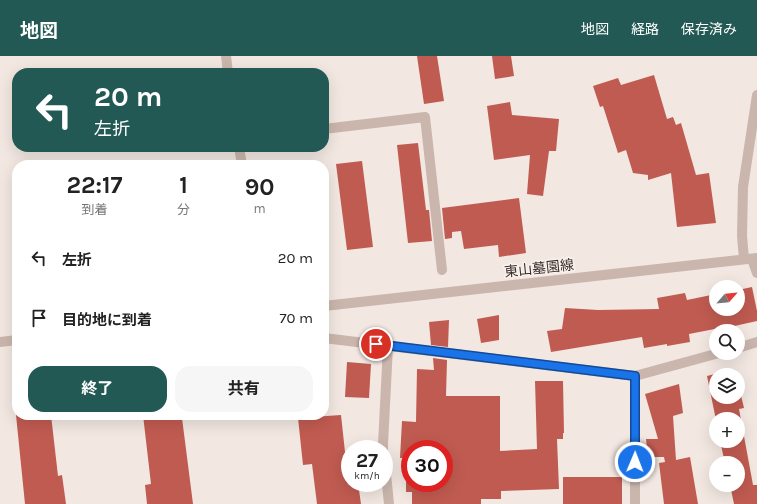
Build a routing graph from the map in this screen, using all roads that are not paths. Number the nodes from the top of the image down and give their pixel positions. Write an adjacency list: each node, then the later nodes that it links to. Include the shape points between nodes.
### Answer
1 (226, 56): 2 (street)
2 (227, 68)
3 (757, 95): 5 (street, via 743,187 742,236)
4 (329, 128): 6 (street, via 425,117)
5 (751, 259): 7 (street); 8 (street, 東山墓園線)
6 (442, 270)
7 (757, 273)
8 (329, 305)
9 (329, 339): 13 (street)
10 (12, 341): 11 (street)
11 (0, 342)
12 (757, 342): 14 (street)
13 (388, 346): 16 (street); 17 (street)
14 (745, 346)
15 (709, 356): 16 (street)
16 (635, 376): 20 (street)
17 (383, 440)
18 (388, 492): 19 (street)
19 (389, 504)
20 (635, 504)

